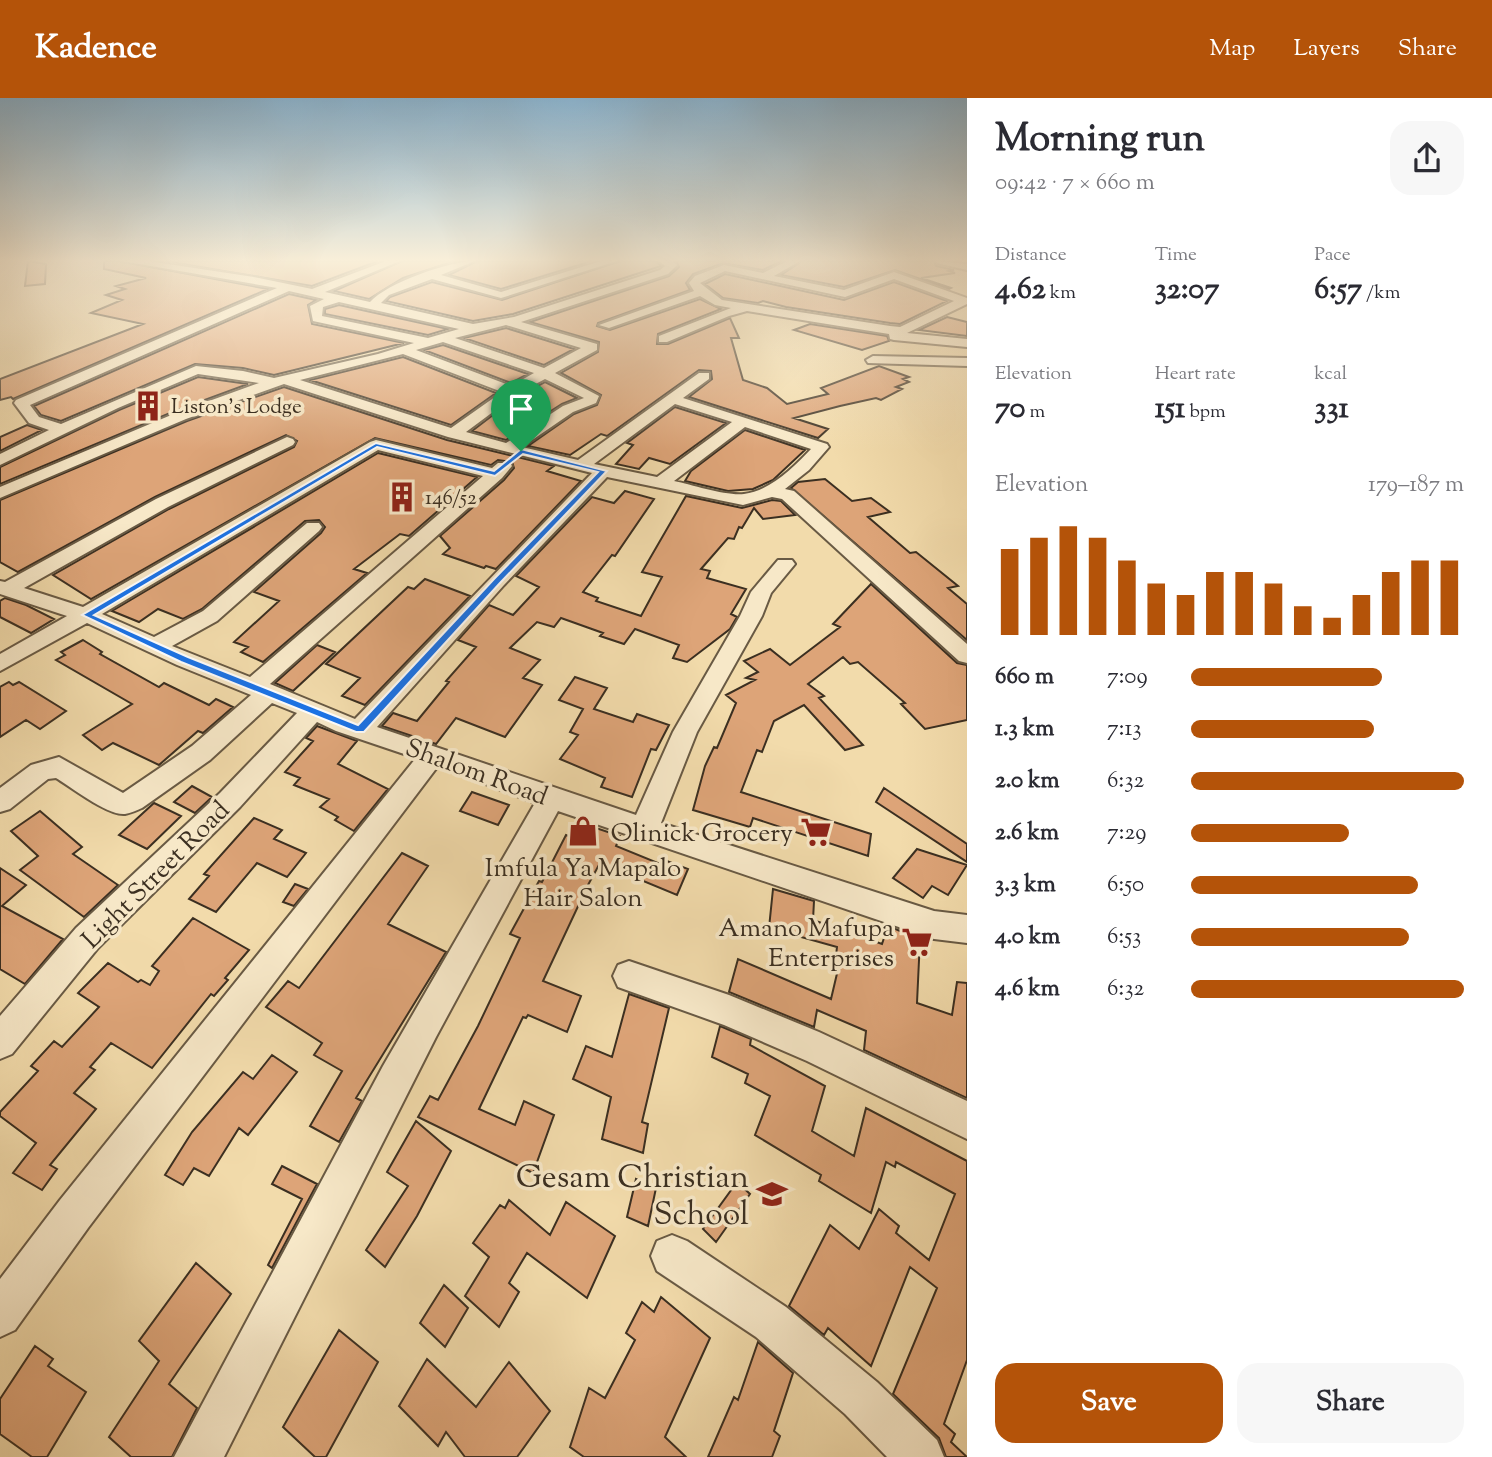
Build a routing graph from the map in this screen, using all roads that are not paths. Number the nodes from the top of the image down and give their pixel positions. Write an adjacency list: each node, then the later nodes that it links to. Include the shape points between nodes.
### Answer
1 (203, 324): 24 (street, via 21,403 34,420)
2 (350, 324): 13 (street)
3 (458, 324): 9 (street)
4 (494, 324): 9 (street)
5 (516, 324): 18 (street, via 592,347)
6 (698, 324): 12 (street)
7 (857, 324): 10 (street)
8 (916, 324): 10 (street)
9 (473, 328): 13 (street)
10 (902, 331): 14 (street)
11 (878, 336): 14 (street)
12 (663, 339)
13 (437, 341): 15 (street); 18 (street)
14 (967, 342)
15 (406, 351): 20 (street); 21 (street)
16 (873, 360): 17 (street)
17 (967, 362)
18 (547, 373): 21 (street); 27 (street, via 592,396 591,400 568,409)
19 (704, 376): 22 (street)
20 (281, 381): 24 (street, via 196,370); 25 (street); 34 (street, via 191,412)
21 (512, 391): 25 (street)
22 (673, 399): 23 (street); 29 (street)
23 (743, 421): 32 (street); 33 (street, via 821,447)
24 (62, 430): 28 (street)
25 (453, 434): 27 (street)
26 (287, 442): 37 (street)
27 (515, 450): 29 (street); 31 (street)
28 (0, 460)
29 (580, 466): 30 (street)
30 (603, 471): 32 (street); 44 (street)
31 (495, 474): 38 (street, via 376,445); 42 (street)
32 (662, 482): 33 (street, via 743,500)
33 (771, 492): 40 (street, via 788,495)
34 (0, 493)
35 (313, 527): 39 (street, via 210,616)
36 (785, 564): 48 (street, via 761,592 685,732)
37 (4, 588): 38 (street, Shalom Road)
38 (87, 615): 39 (street, Shalom Road); 41 (street)
39 (155, 646): 42 (street, Shalom Road)
40 (967, 656)
41 (0, 664)
42 (261, 690): 43 (street, Shalom Road); 47 (street, via 201,753 131,801 115,801 59,767 40,772)
43 (314, 710): 44 (street, Shalom Road); 51 (street, Light Street Road, via 230,800 87,938)
44 (360, 730): 45 (street, Shalom Road)
45 (433, 754): 46 (street, Shalom Road); 54 (street)
46 (551, 798): 48 (street, Shalom Road); 56 (street, via 521,860 361,1143)
47 (0, 802)
48 (645, 827): 49 (street, Shalom Road, via 934,925)
49 (966, 927)
50 (629, 976): 52 (street, via 819,1049)
51 (0, 1042)
52 (967, 1120)
53 (672, 1256): 55 (street, via 771,1322 861,1398)
54 (0, 1315)
55 (919, 1456)
56 (198, 1457)

